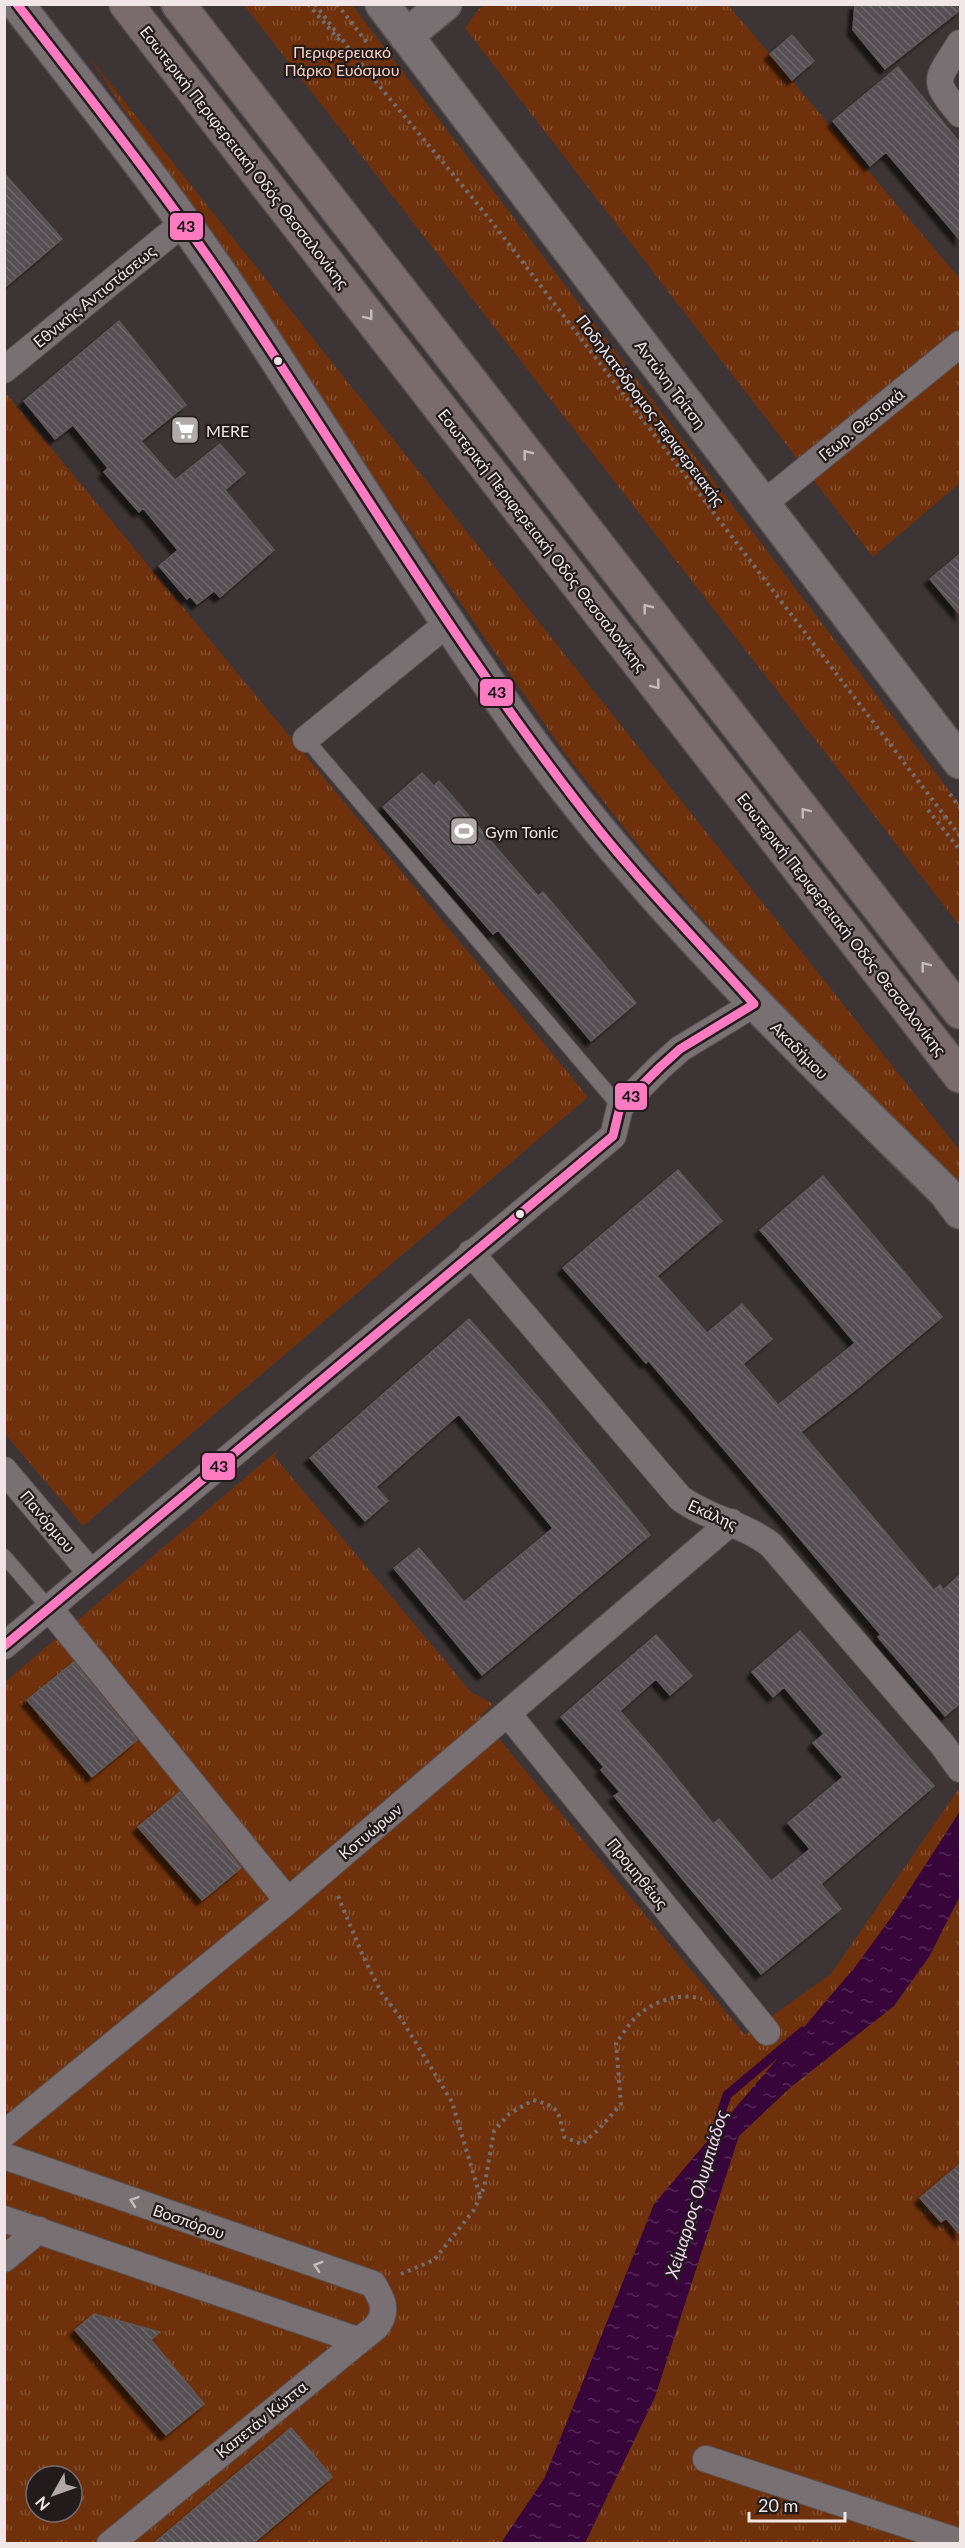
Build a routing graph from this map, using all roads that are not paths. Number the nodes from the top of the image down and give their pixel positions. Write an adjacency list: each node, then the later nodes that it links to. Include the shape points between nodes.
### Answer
1 (17, 4): 9 (street, Ακαδήμου)
2 (126, 4): 18 (highway, Εσωτερική Περιφερειακή Οδός Θεσσαλονίκης, one-way to 18)
3 (178, 4): 17 (highway, one-way to 3)
4 (382, 4): 6 (street, Αντώνη Τρίτση)
5 (445, 4): 6 (street)
6 (406, 36): 12 (street, Αντώνη Τρίτση)
7 (960, 43): 8 (street, via 939,82)
8 (960, 114)
9 (183, 223): 11 (street, Εθνικής Αντιστάσεως); 13 (street, Ακαδήμου)
10 (960, 344): 12 (street, Γεωρ. Θεοτοκά)
11 (4, 370)
12 (762, 505): 15 (street, Αντώνη Τρίτση)
13 (448, 623): 14 (street); 16 (street, Ακαδήμου, via 574,800)
14 (306, 739): 19 (lane)
15 (960, 762)
16 (754, 1005): 19 (street, via 680,1049); 20 (street, Ακαδήμου, via 945,1192)
17 (960, 1012)
18 (960, 1076)
19 (620, 1107): 21 (street, via 613,1136)
20 (960, 1212)
21 (471, 1253): 23 (street, Εκάλης, via 680,1498 693,1508); 25 (street)
22 (4, 1470): 25 (street, Πανόρμου)
23 (731, 1522): 28 (street, Κοτυώρων); 29 (street, Εκάλης, via 771,1545)
24 (4, 1556): 26 (lane)
25 (91, 1573): 26 (street)
26 (50, 1608): 27 (street); 30 (street)
27 (4, 1646)
28 (508, 1714): 30 (street, Κοτυώρων); 31 (street, Προμηθέως)
29 (960, 1769)
30 (288, 1901): 32 (street, Κοτυώρων)
31 (767, 2032)
32 (4, 2134)
33 (4, 2156): 37 (street, Βοσπόρου, one-way to 33)
34 (4, 2219): 35 (street)
35 (39, 2230): 36 (street); 38 (street)
36 (4, 2259)
37 (373, 2284): 38 (street, Καπετάν Κώττα, via 383,2303 383,2316 376,2327)
38 (357, 2340): 41 (street, Καπετάν Κώττα)
39 (706, 2459): 40 (street)
40 (960, 2542)
41 (110, 2544)

